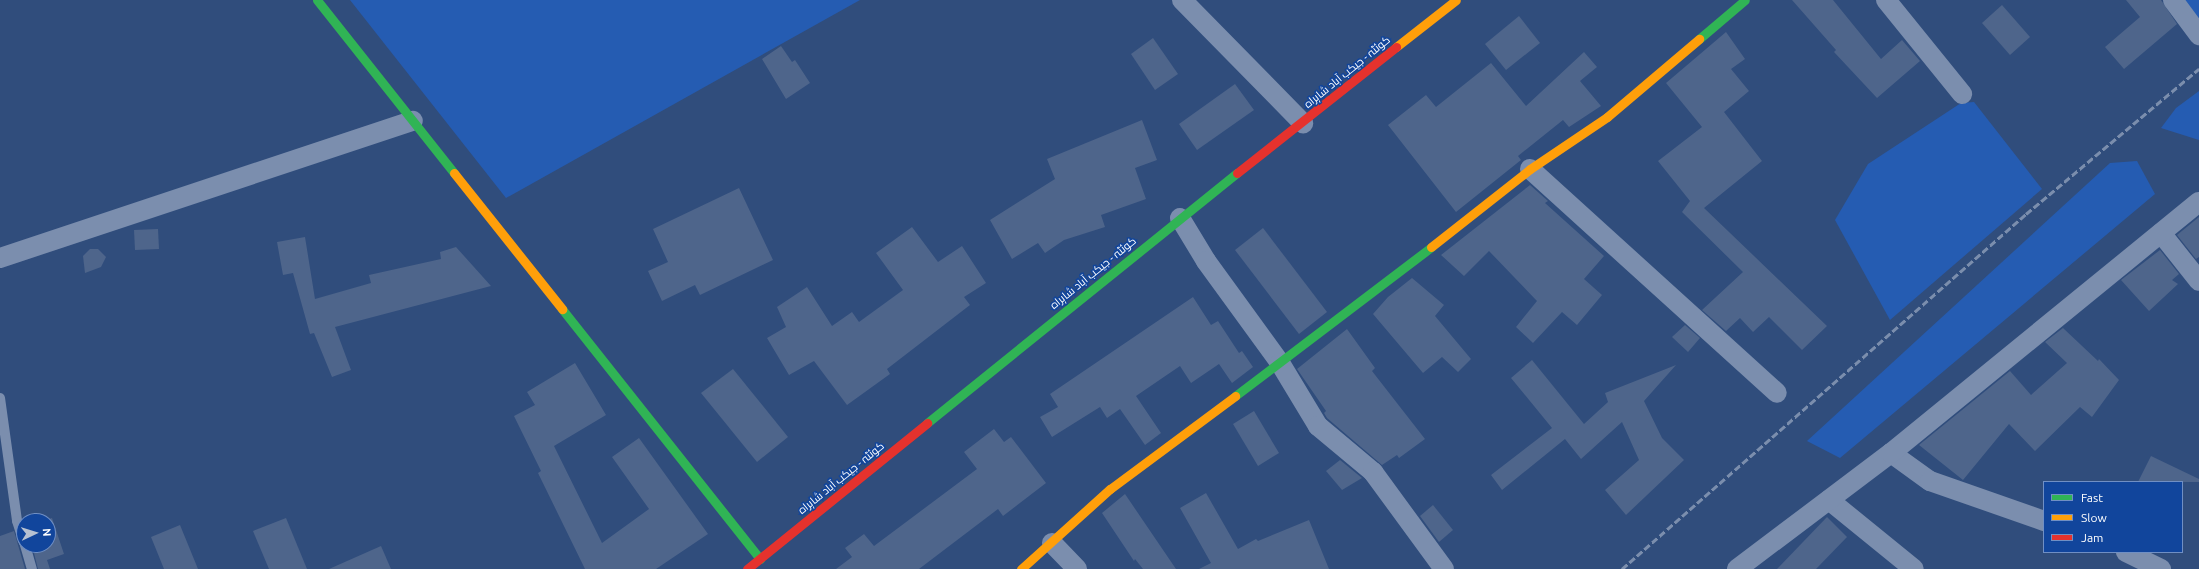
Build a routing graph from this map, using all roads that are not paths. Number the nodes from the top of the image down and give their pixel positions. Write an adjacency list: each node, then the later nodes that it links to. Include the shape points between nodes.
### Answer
1 (317, 0): 9 (main road)
2 (1182, 0): 10 (street)
3 (1456, 0): 10 (main road, کوئٹہ - جیکب آباد شاہراہ)
4 (1745, 0): 11 (main road, via 1607,117)
5 (1886, 0): 8 (street)
6 (2173, 0): 7 (street)
7 (2199, 34)
8 (1962, 94)
9 (413, 122): 15 (street); 27 (main road)
10 (1303, 123): 13 (main road, کوئٹہ - جیکب آباد شاہراہ)
11 (1530, 169): 17 (main road); 18 (street)
12 (2199, 202): 14 (street)
13 (1180, 218): 17 (street, via 1206,261); 27 (main road, کوئٹہ - جیکب آباد شاہراہ)
14 (2161, 233): 16 (street); 20 (street)
15 (0, 258)
16 (2199, 280)
17 (1280, 364): 24 (main road, via 1110,489); 32 (street, via 1318,426 1373,472)
18 (1777, 393)
19 (0, 398): 22 (lane)
20 (1891, 453): 21 (street); 23 (street, via 1930,481)
21 (1829, 500): 33 (street); 34 (street)
22 (16, 514)
23 (2043, 521)
24 (1052, 543): 30 (main road); 31 (street)
25 (27, 553): 28 (lane)
26 (2128, 553): 35 (street)
27 (760, 559): 29 (main road, کوئٹہ - جیکب آباد شاہراہ)
28 (32, 569)
29 (747, 569)
30 (1021, 569)
31 (1077, 569)
32 (1444, 569)
33 (1737, 569)
34 (1914, 569)
35 (2161, 569)

